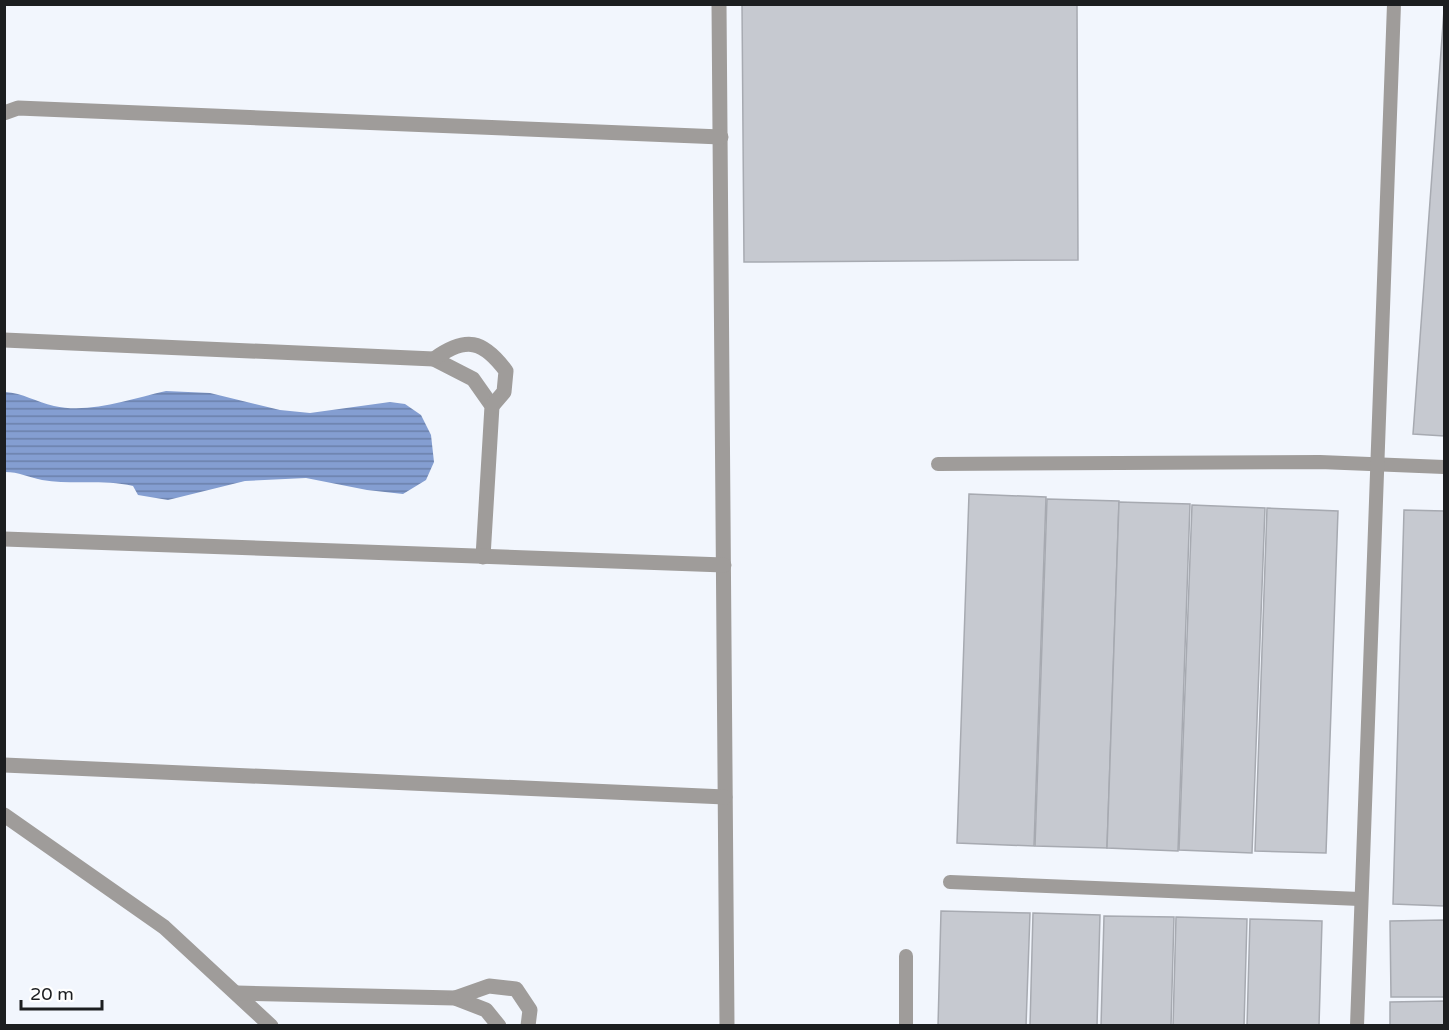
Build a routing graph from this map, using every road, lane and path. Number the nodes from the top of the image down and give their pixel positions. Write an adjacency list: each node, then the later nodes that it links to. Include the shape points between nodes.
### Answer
1 (720, 4): 4 (street)
2 (1394, 4): 9 (lane)
3 (4, 113): 4 (street, via 18,108)
4 (721, 137): 13 (street)
5 (4, 340): 6 (street)
6 (434, 359): 7 (street, via 473,379); 7 (street, via 452,346 473,344 492,352 506,371 504,392)
7 (492, 406): 12 (street)
8 (938, 464): 9 (lane)
9 (1379, 464): 10 (lane); 18 (lane)
10 (1444, 467)
11 (4, 539): 12 (street)
12 (483, 556): 13 (street)
13 (724, 566): 15 (street)
14 (4, 765): 15 (street)
15 (725, 797): 25 (street)
16 (4, 815): 20 (street, via 164,927)
17 (950, 882): 18 (lane)
18 (1360, 899): 27 (lane)
19 (906, 956): 26 (lane)
20 (237, 993): 21 (street); 22 (street)
21 (455, 998): 23 (street, via 486,1010); 24 (street, via 489,986 516,989 530,1010)
22 (271, 1026)
23 (499, 1026)
24 (528, 1026)
25 (727, 1026)
26 (906, 1026)
27 (1357, 1026)

